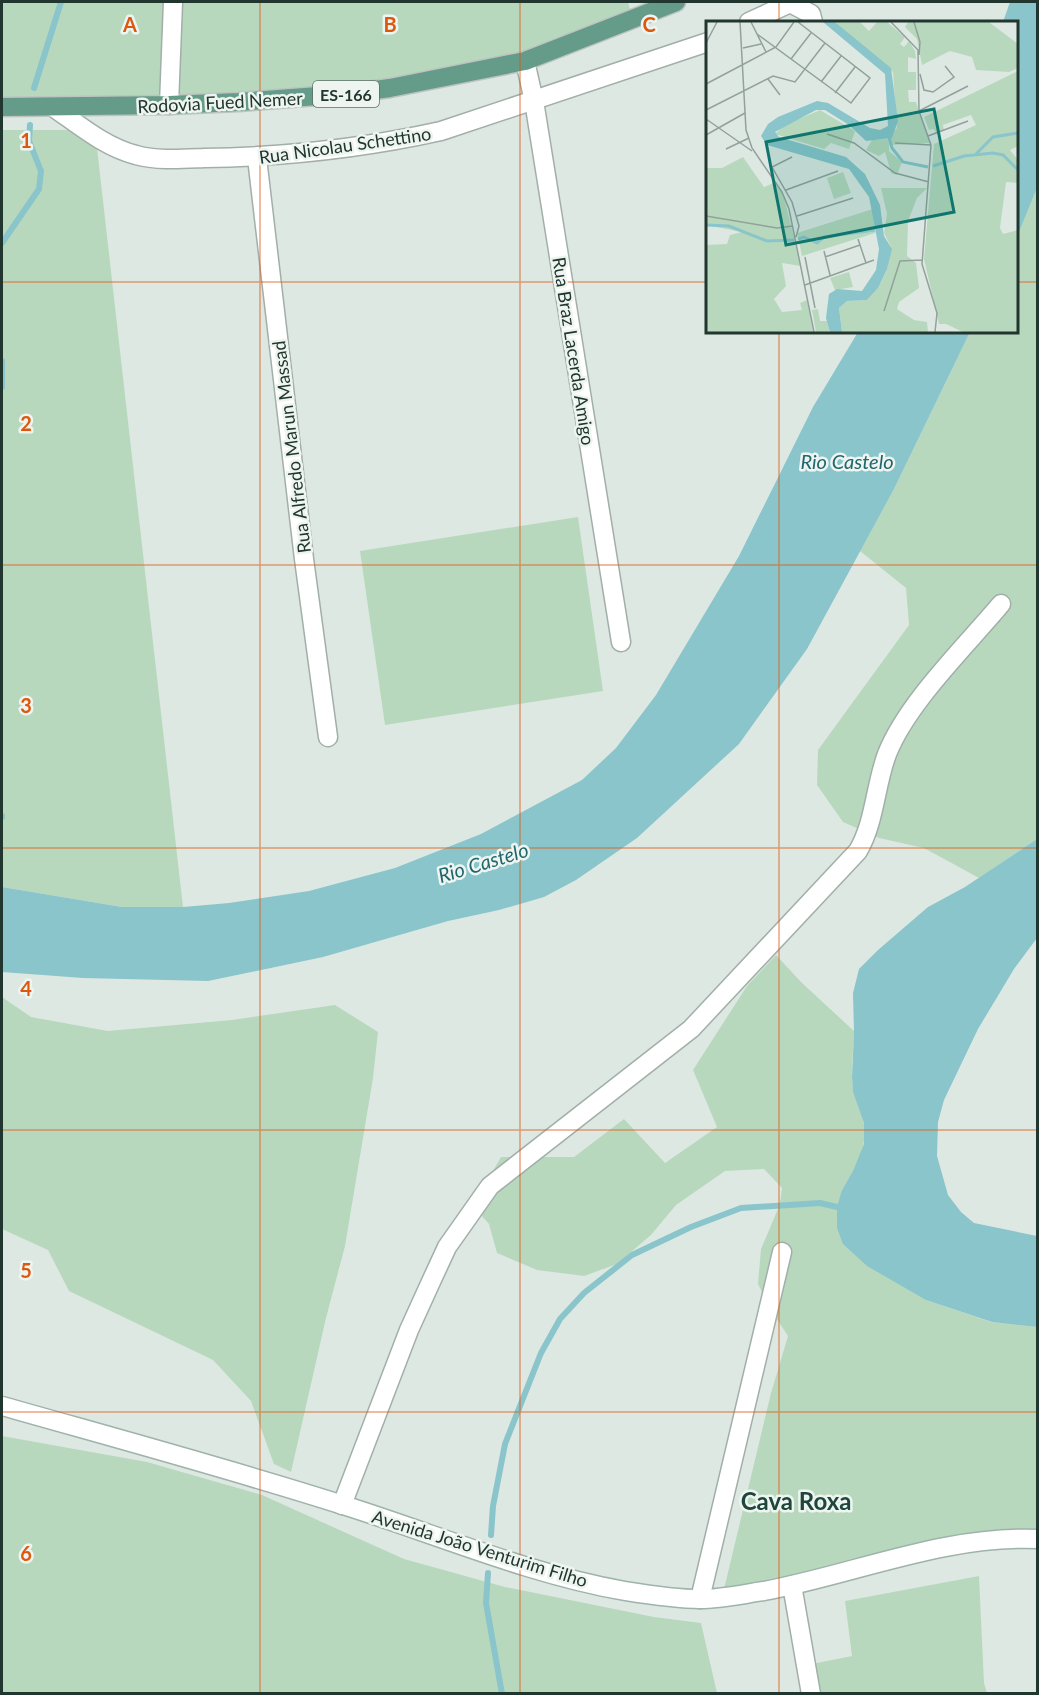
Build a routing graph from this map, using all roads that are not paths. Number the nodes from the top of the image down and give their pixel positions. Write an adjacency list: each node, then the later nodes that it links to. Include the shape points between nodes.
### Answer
1 (173, 2): 8 (street)
2 (676, 2): 6 (main road, Rodovia Fued Nemer / ES-166)
3 (751, 21): 4 (street, via 790,3 811,14)
4 (813, 21)
5 (706, 43): 7 (street, Rua Nicolau Schettino)
6 (525, 61): 7 (street, Rua Braz Lacerda Amigo); 8 (main road, Rodovia Fued Nemer / ES-166, via 345,94)
7 (534, 101): 11 (street, Rua Nicolau Schettino, via 410,138); 13 (street, Rua Braz Lacerda Amigo)
8 (169, 105): 10 (main road, Rodovia Fued Nemer / ES-166)
9 (2, 107): 10 (main road, Rodovia Fued Nemer / ES-166)
10 (53, 107): 11 (street, Rua Nicolau Schettino, via 112,147 137,156)
11 (256, 158): 14 (street, Rua Alfredo Marun Massad)
12 (1001, 604): 17 (street, via 930,687 896,734 875,795 867,836 858,851 691,1029 490,1186 447,1247 409,1329)
13 (621, 642)
14 (328, 737)
15 (782, 1252): 20 (street)
16 (2, 1406): 17 (street, Avenida João Venturim Filho)
17 (342, 1504): 20 (street, Avenida João Venturim Filho, via 545,1572 655,1596)
18 (1038, 1539): 19 (street, Avenida João Venturim Filho, via 950,1546)
19 (792, 1585): 20 (street, Avenida João Venturim Filho); 21 (street)
20 (700, 1599)
21 (811, 1694)

